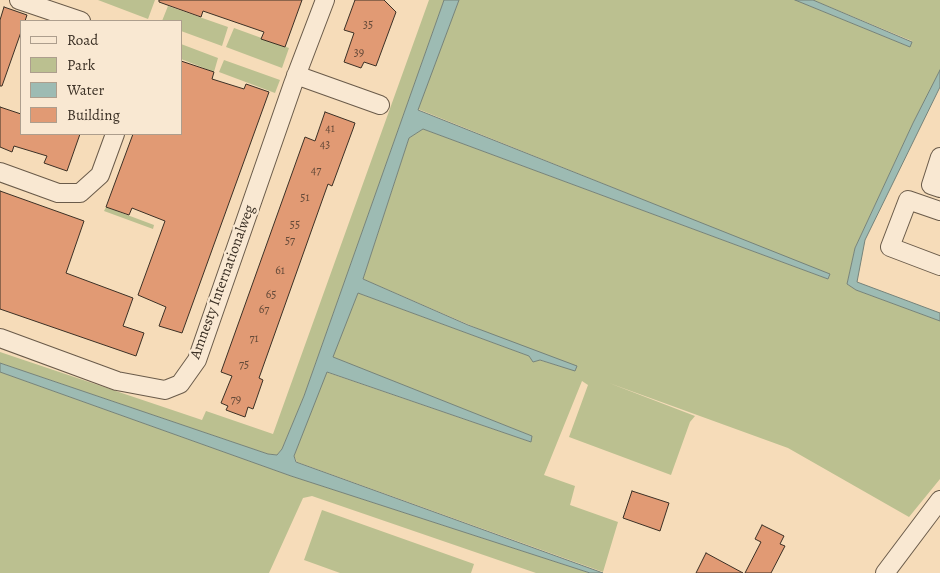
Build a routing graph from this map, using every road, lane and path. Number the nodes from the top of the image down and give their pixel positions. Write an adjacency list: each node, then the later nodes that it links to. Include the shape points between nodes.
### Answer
1 (19, 0): 3 (street)
2 (324, 0): 4 (street, Amnesty Internationalweg)
3 (78, 20)
4 (296, 75): 5 (street); 12 (street, Amnesty Internationalweg, via 197,360 180,384 165,390 117,381)
5 (380, 105)
6 (115, 135): 8 (street, via 100,175 80,193 58,193)
7 (940, 157): 9 (street, via 931,185)
8 (0, 172)
9 (940, 188)
10 (940, 211): 11 (street, via 908,200 890,248)
11 (940, 266)
12 (0, 338)
13 (940, 500): 14 (street)
14 (886, 573)

